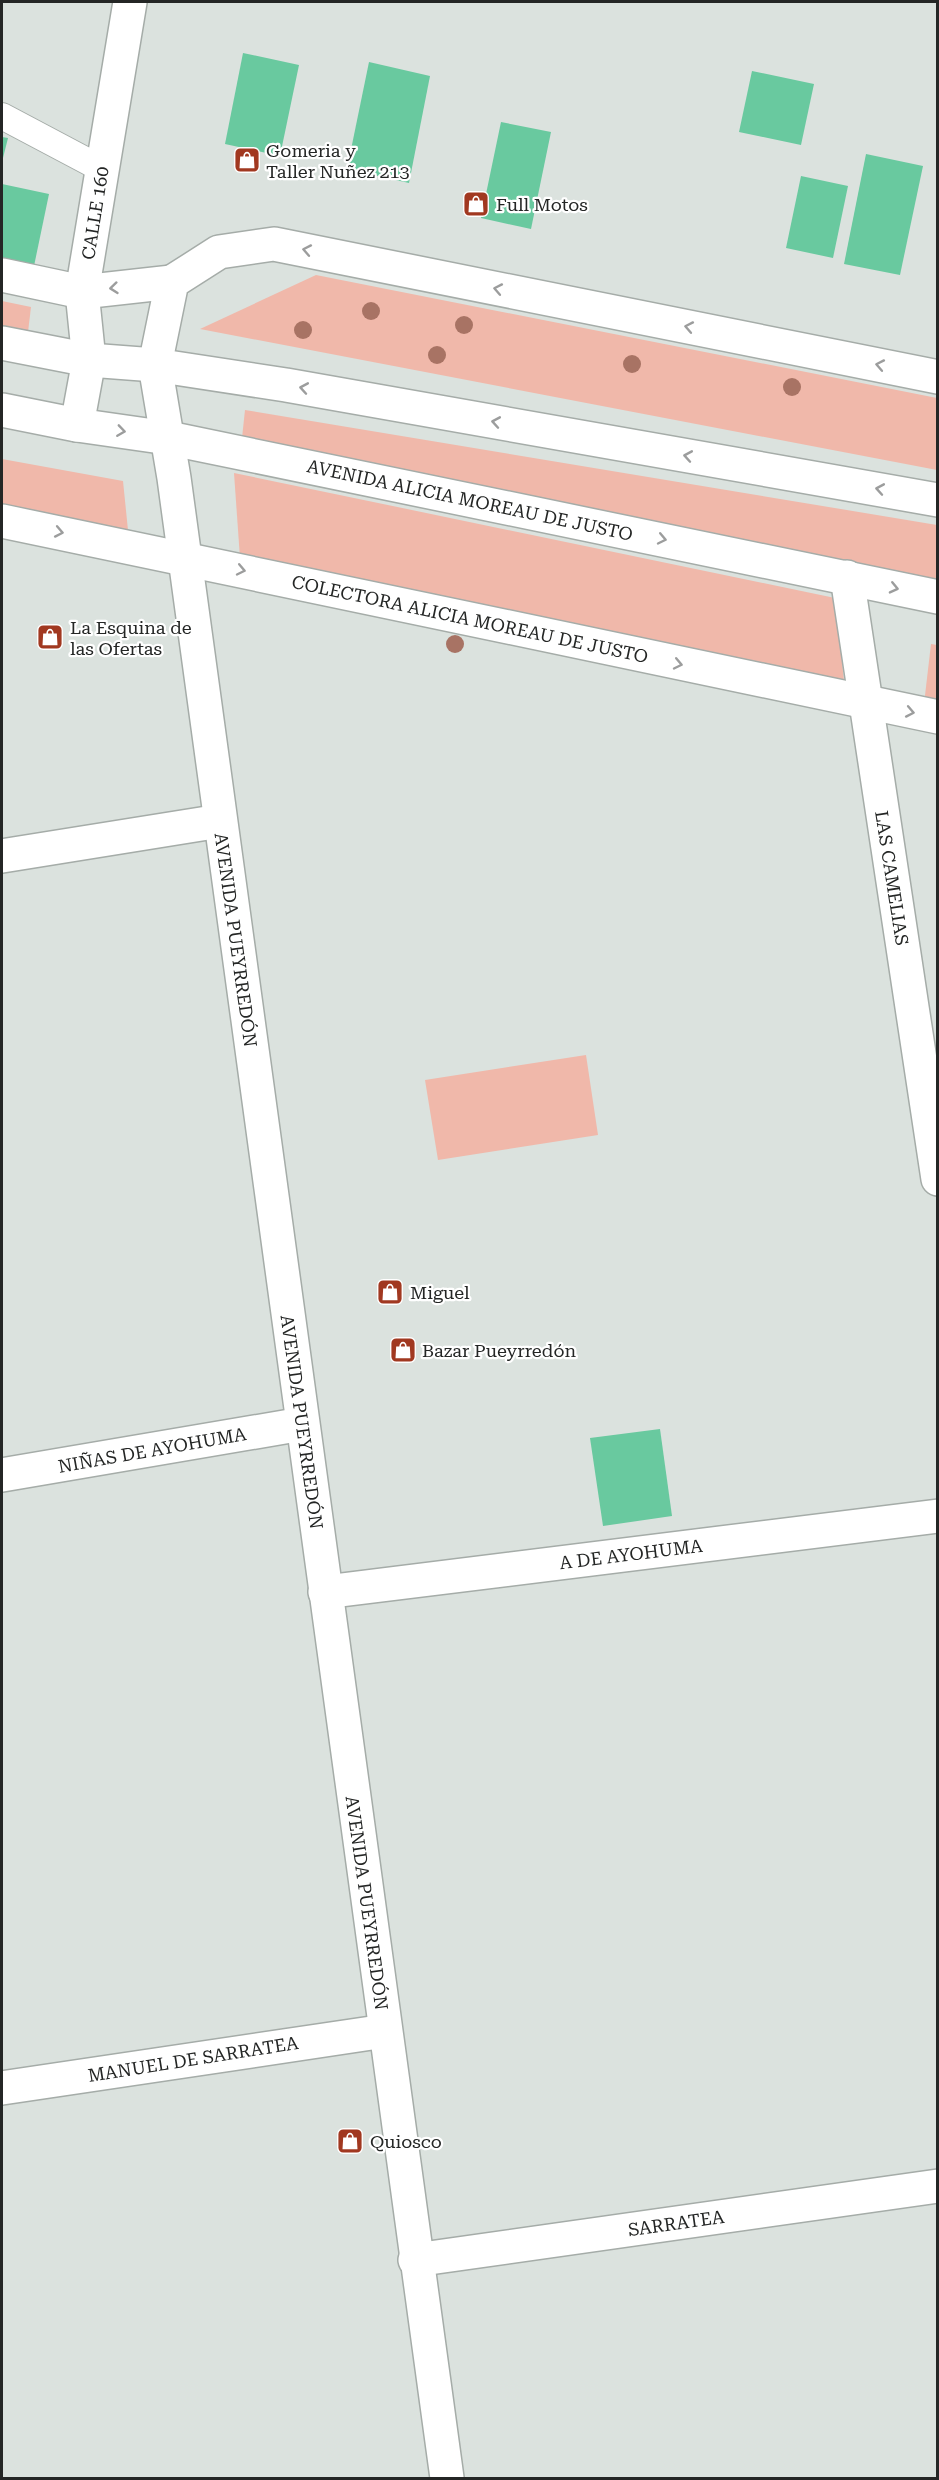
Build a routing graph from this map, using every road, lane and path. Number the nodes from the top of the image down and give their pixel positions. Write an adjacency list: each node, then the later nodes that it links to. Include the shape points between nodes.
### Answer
1 (129, 2): 3 (street, CALLE 160)
2 (2, 116): 3 (lane)
3 (102, 169): 6 (street, CALLE 160)
4 (2, 275): 6 (street)
5 (172, 282): 6 (street, one-way to 6); 9 (street); 10 (street, one-way to 5, via 274,244 219,252)
6 (82, 292): 8 (street, CALLE 160)
7 (2, 343): 8 (street)
8 (89, 360): 9 (street); 12 (street, CALLE 160)
9 (156, 365): 13 (street, AVENIDA PUEYRREDÓN); 14 (street, one-way to 9)
10 (938, 377)
11 (2, 410): 12 (street, AVENIDA ALICIA MOREAU DE JUSTO)
12 (77, 425): 13 (street, AVENIDA ALICIA MOREAU DE JUSTO, one-way to 13)
13 (168, 438): 16 (street, AVENIDA PUEYRREDÓN); 17 (street, AVENIDA ALICIA MOREAU DE JUSTO, one-way to 17)
14 (938, 500)
15 (2, 521): 16 (street, COLECTORA ALICIA MOREAU DE JUSTO, one-way to 16)
16 (184, 558): 19 (street, COLECTORA ALICIA MOREAU DE JUSTO, one-way to 19); 21 (street, AVENIDA PUEYRREDÓN)
17 (847, 577): 18 (street, AVENIDA ALICIA MOREAU DE JUSTO, one-way to 18); 19 (street, LAS CAMELIAS)
18 (938, 597)
19 (865, 704): 20 (street, COLECTORA ALICIA MOREAU DE JUSTO, one-way to 20); 23 (street, LAS CAMELIAS)
20 (938, 717)
21 (220, 822): 22 (street); 24 (street, AVENIDA PUEYRREDÓN)
22 (2, 856)
23 (938, 1179)
24 (302, 1424): 25 (street, NIÑAS DE AYOHUMA); 27 (street, AVENIDA PUEYRREDÓN)
25 (2, 1475)
26 (938, 1516): 27 (street, A DE AYOHUMA)
27 (325, 1592): 28 (street, AVENIDA PUEYRREDÓN)
28 (385, 2031): 29 (street, MANUEL DE SARRATEA); 31 (street, AVENIDA PUEYRREDÓN)
29 (2, 2088)
30 (938, 2186): 31 (street, SARRATEA)
31 (416, 2260): 32 (street, AVENIDA PUEYRREDÓN)
32 (447, 2478)

